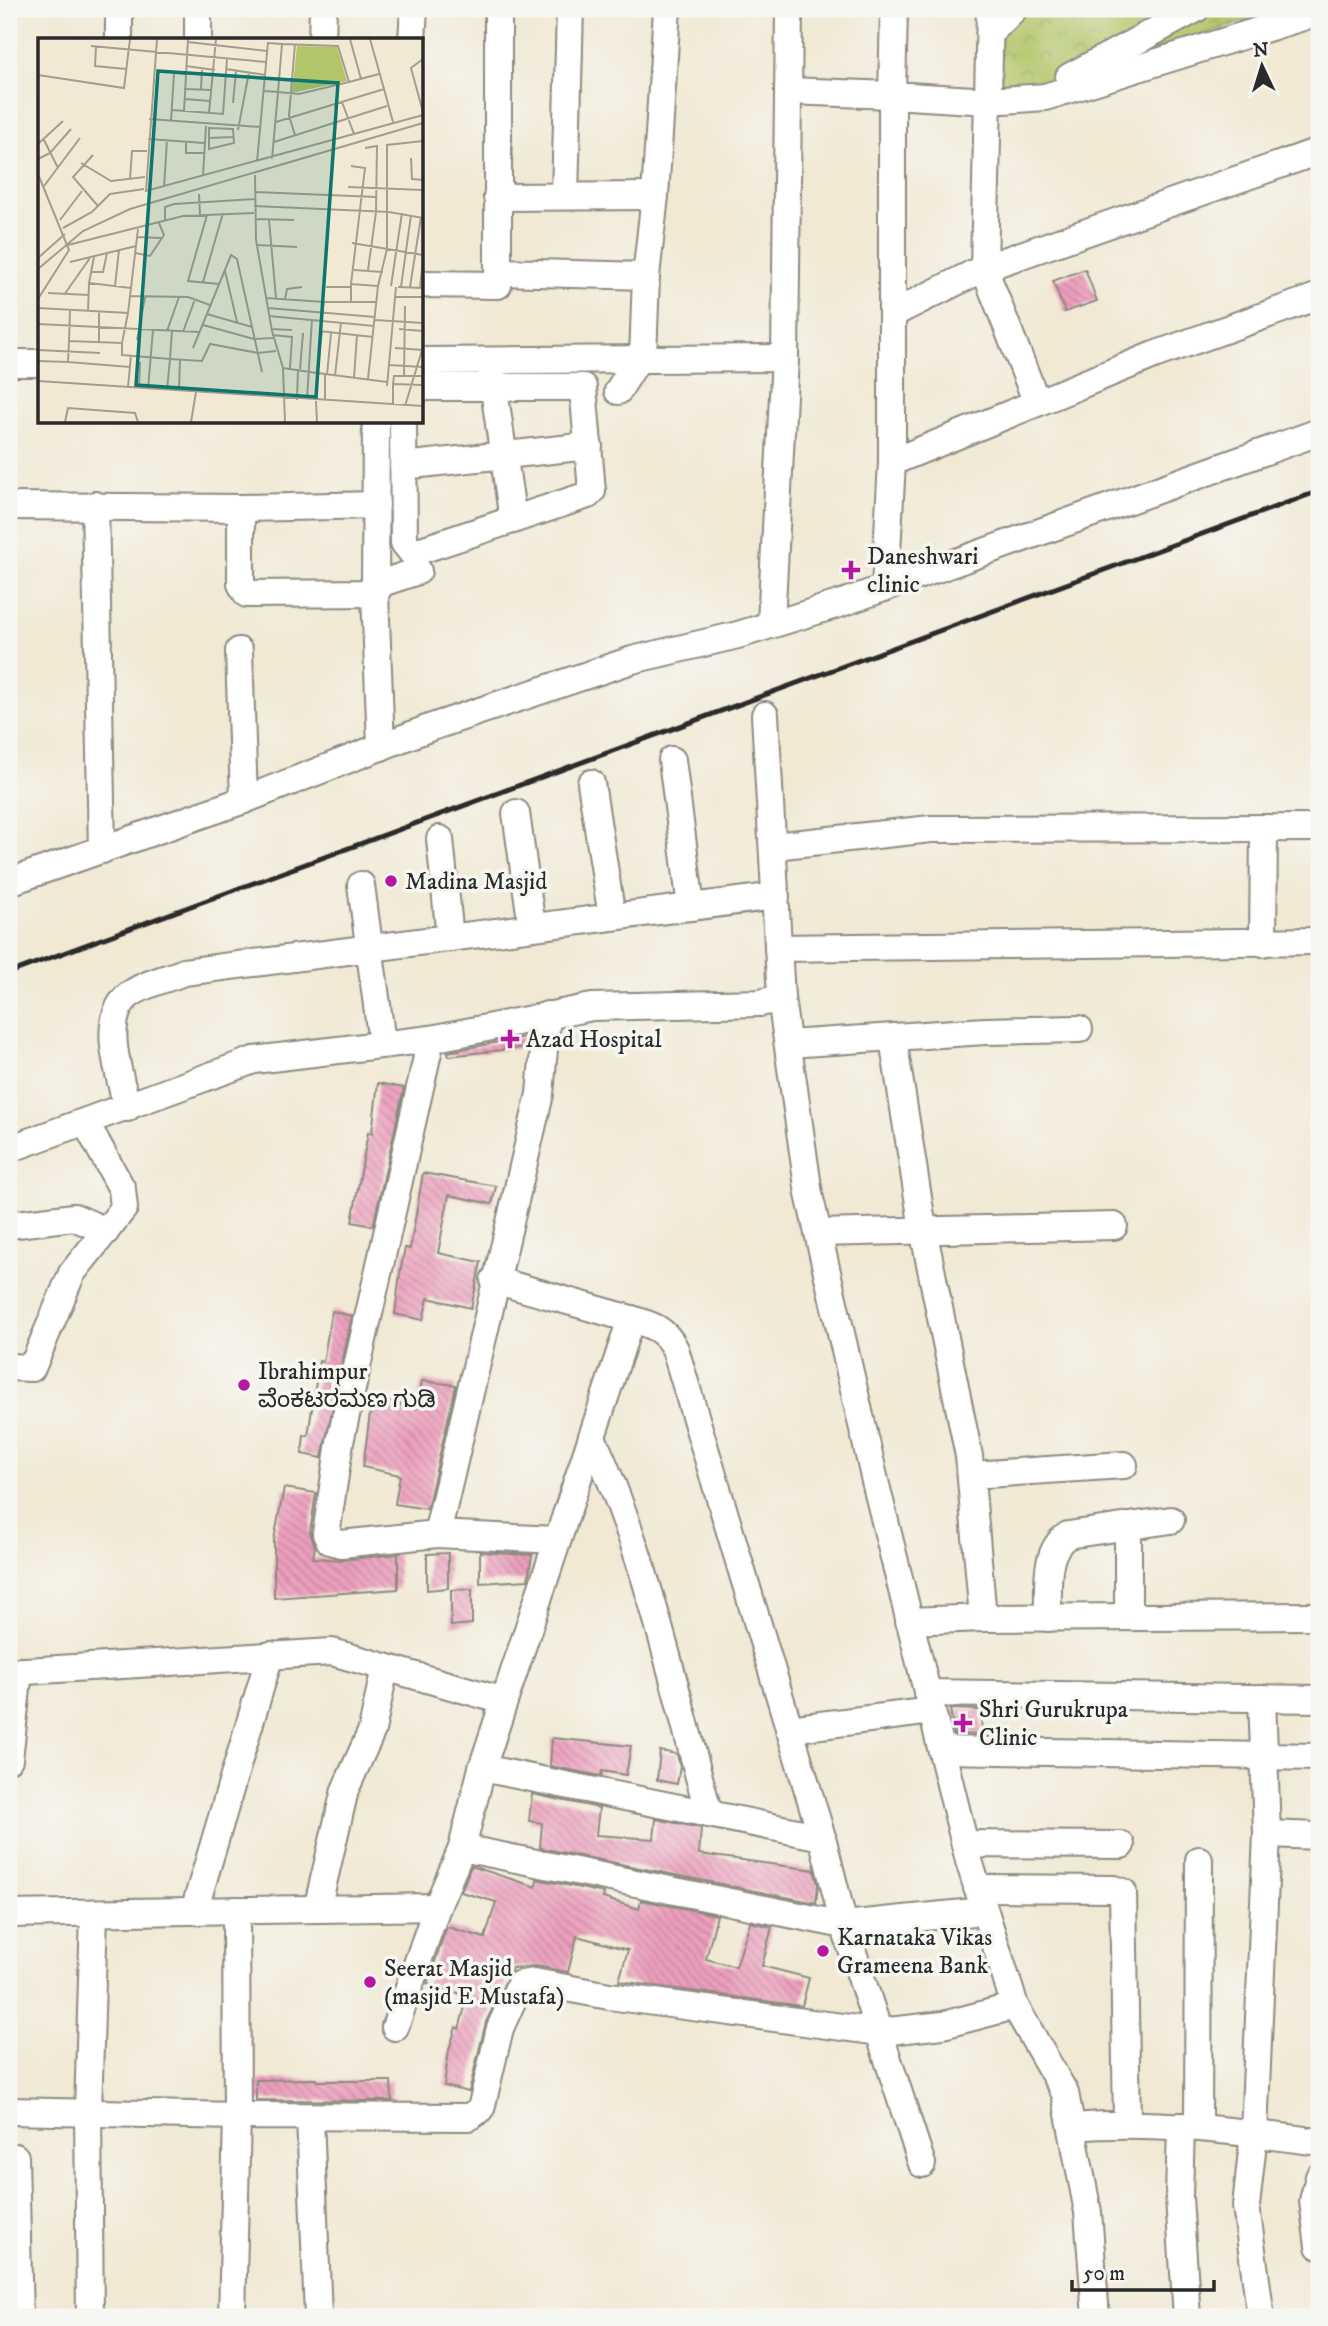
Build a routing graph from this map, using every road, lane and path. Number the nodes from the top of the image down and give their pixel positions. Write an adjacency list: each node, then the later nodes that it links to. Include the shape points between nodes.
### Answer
1 (119, 9): 14 (street)
2 (198, 9): 15 (street)
3 (323, 9): 16 (street)
4 (414, 9): 17 (street)
5 (498, 9): 25 (street)
6 (570, 9): 23 (street)
7 (667, 9): 24 (street)
8 (789, 9): 18 (street)
9 (894, 9): 19 (street)
10 (1014, 9): 13 (street)
11 (1197, 9): 20 (street)
12 (1319, 12): 20 (street, via 1045,97)
13 (990, 21): 21 (street)
14 (119, 38)
15 (198, 38)
16 (323, 38)
17 (412, 38)
18 (788, 91): 19 (street); 33 (street)
19 (892, 95): 21 (street); 31 (street)
20 (1029, 98): 21 (street)
21 (989, 101): 26 (street)
22 (1319, 151): 26 (street)
23 (565, 196): 24 (street); 25 (street)
24 (655, 196): 28 (street)
25 (497, 197): 27 (street)
26 (984, 268): 31 (street); 40 (street)
27 (498, 272): 28 (street); 29 (street, via 498,285)
28 (646, 276): 32 (street)
29 (424, 284)
30 (1319, 296): 40 (street)
31 (892, 314): 46 (street)
32 (643, 358): 33 (street); 37 (street); 39 (street)
33 (785, 358): 56 (street)
34 (424, 361): 37 (street)
35 (9, 363): 36 (street)
36 (38, 363)
37 (491, 373): 38 (street); 44 (street, via 583,387); 45 (street)
38 (424, 387)
39 (618, 391)
40 (1037, 403): 46 (street)
41 (376, 424): 49 (street)
42 (403, 424): 47 (street)
43 (1319, 432): 54 (street)
44 (589, 446): 45 (street); 52 (street, via 593,483 587,495)
45 (504, 457): 47 (street); 52 (street)
46 (892, 462): 54 (street)
47 (403, 467): 52 (street, via 404,544 412,553)
48 (95, 505): 50 (street); 51 (street); 68 (street)
49 (376, 505): 51 (street); 55 (street)
50 (9, 506)
51 (241, 508): 55 (street, via 241,584 247,594)
52 (513, 520)
53 (418, 571): 55 (street, via 382,583)
54 (885, 588): 56 (street)
55 (375, 593): 59 (street)
56 (771, 623): 59 (street, via 632,660)
57 (239, 651): 62 (street)
58 (765, 715): 67 (street)
59 (381, 747): 62 (street)
60 (672, 760): 72 (street)
61 (591, 783): 73 (street)
62 (244, 800): 68 (street)
63 (516, 813): 74 (street)
64 (1319, 828): 65 (street)
65 (1264, 829): 67 (street, via 930,829); 77 (street)
66 (440, 839): 75 (street)
67 (774, 846): 71 (street)
68 (102, 850): 69 (street)
69 (9, 882)
70 (361, 885): 78 (street)
71 (776, 896): 72 (street); 79 (street)
72 (691, 907): 73 (street)
73 (611, 917): 74 (street)
74 (532, 927): 75 (street)
75 (450, 938): 78 (street)
76 (1319, 941): 77 (street)
77 (1263, 943): 79 (street)
78 (370, 948): 85 (street); 87 (street, via 184,972 130,994 121,1003 113,1035)
79 (778, 948): 80 (street)
80 (782, 998): 81 (street, via 760,1003 592,1007); 86 (street)
81 (547, 1015): 83 (street); 95 (street, via 540,1094)
82 (1079, 1029): 84 (street)
83 (431, 1039): 85 (street); 103 (street, via 340,1442 326,1534 330,1541 341,1544)
84 (893, 1039): 86 (street); 92 (street)
85 (382, 1043): 87 (street, via 254,1060)
86 (788, 1044): 94 (street)
87 (127, 1108): 88 (street)
88 (86, 1124): 89 (street); 93 (street, via 125,1196 124,1208)
89 (9, 1149)
90 (9, 1225): 93 (street, via 74,1217)
91 (1114, 1227): 92 (street)
92 (923, 1229): 94 (street); 100 (street)
93 (106, 1231): 97 (street, via 72,1273 32,1368)
94 (818, 1233): 109 (street)
95 (494, 1280): 96 (street); 103 (street)
96 (631, 1319): 98 (street); 117 (street, via 659,1327 675,1349)
97 (9, 1367)
98 (592, 1437): 104 (street); 123 (street, via 611,1478 644,1580)
99 (1124, 1465): 100 (street)
100 (971, 1475): 107 (street)
101 (1171, 1520): 102 (street)
102 (1128, 1527): 106 (street); 108 (street, via 1068,1535 1056,1545 1051,1555)
103 (437, 1534): 104 (street)
104 (557, 1540): 115 (street)
105 (1319, 1616): 106 (street)
106 (1128, 1617): 108 (street)
107 (983, 1618): 108 (street); 109 (street)
108 (1048, 1618)
109 (909, 1621): 116 (street)
110 (270, 1655): 111 (street, via 332,1652); 112 (street); 135 (street)
111 (385, 1667): 115 (street); 133 (street, via 372,1730 345,1790)
112 (14, 1671): 121 (street)
113 (1262, 1698): 114 (street); 116 (street); 119 (street)
114 (1319, 1699)
115 (504, 1701): 122 (street)
116 (929, 1702): 117 (street); 118 (street)
117 (789, 1729): 126 (street)
118 (943, 1750): 119 (street); 127 (street)
119 (1265, 1756): 120 (street); 124 (street)
120 (1319, 1757)
121 (9, 1759)
122 (482, 1768): 123 (street); 129 (street)
123 (709, 1814): 126 (street)
124 (1267, 1833): 125 (street); 149 (street)
125 (1319, 1836)
126 (822, 1837): 138 (street)
127 (965, 1844): 128 (street); 131 (street)
128 (1121, 1845)
129 (462, 1848): 132 (street); 138 (street)
130 (1199, 1860): 147 (street)
131 (981, 1900): 138 (street); 139 (street); 146 (street, via 1114,1889 1123,1892)
132 (437, 1907): 133 (street); 140 (street)
133 (317, 1909): 134 (street)
134 (236, 1910): 135 (street); 144 (street)
135 (194, 1911): 136 (street)
136 (94, 1913): 137 (street); 143 (street)
137 (9, 1914)
138 (844, 1925): 141 (street)
139 (1015, 2006): 141 (street, via 943,2025); 148 (street, via 1065,2093)
140 (395, 2027)
141 (880, 2032): 145 (street, via 534,1982 520,1984 500,2028 481,2109 476,2113 462,2118); 152 (street)
142 (9, 2111): 143 (street)
143 (88, 2111): 144 (street); 156 (street)
144 (237, 2116): 145 (street); 157 (street)
145 (310, 2117): 158 (street)
146 (1127, 2122): 147 (street); 148 (street)
147 (1189, 2126): 149 (street); 160 (street, via 1179,2198)
148 (1072, 2127): 159 (street, via 1088,2212)
149 (1254, 2133): 150 (street); 161 (street, via 1247,2206)
150 (1319, 2142)
151 (15, 2157): 155 (street)
152 (922, 2164)
153 (1319, 2177): 154 (street, via 1313,2201)
154 (1319, 2246)
155 (19, 2317)
156 (90, 2317)
157 (232, 2317)
158 (318, 2317)
159 (1096, 2317)
160 (1187, 2317)
161 (1261, 2317)

